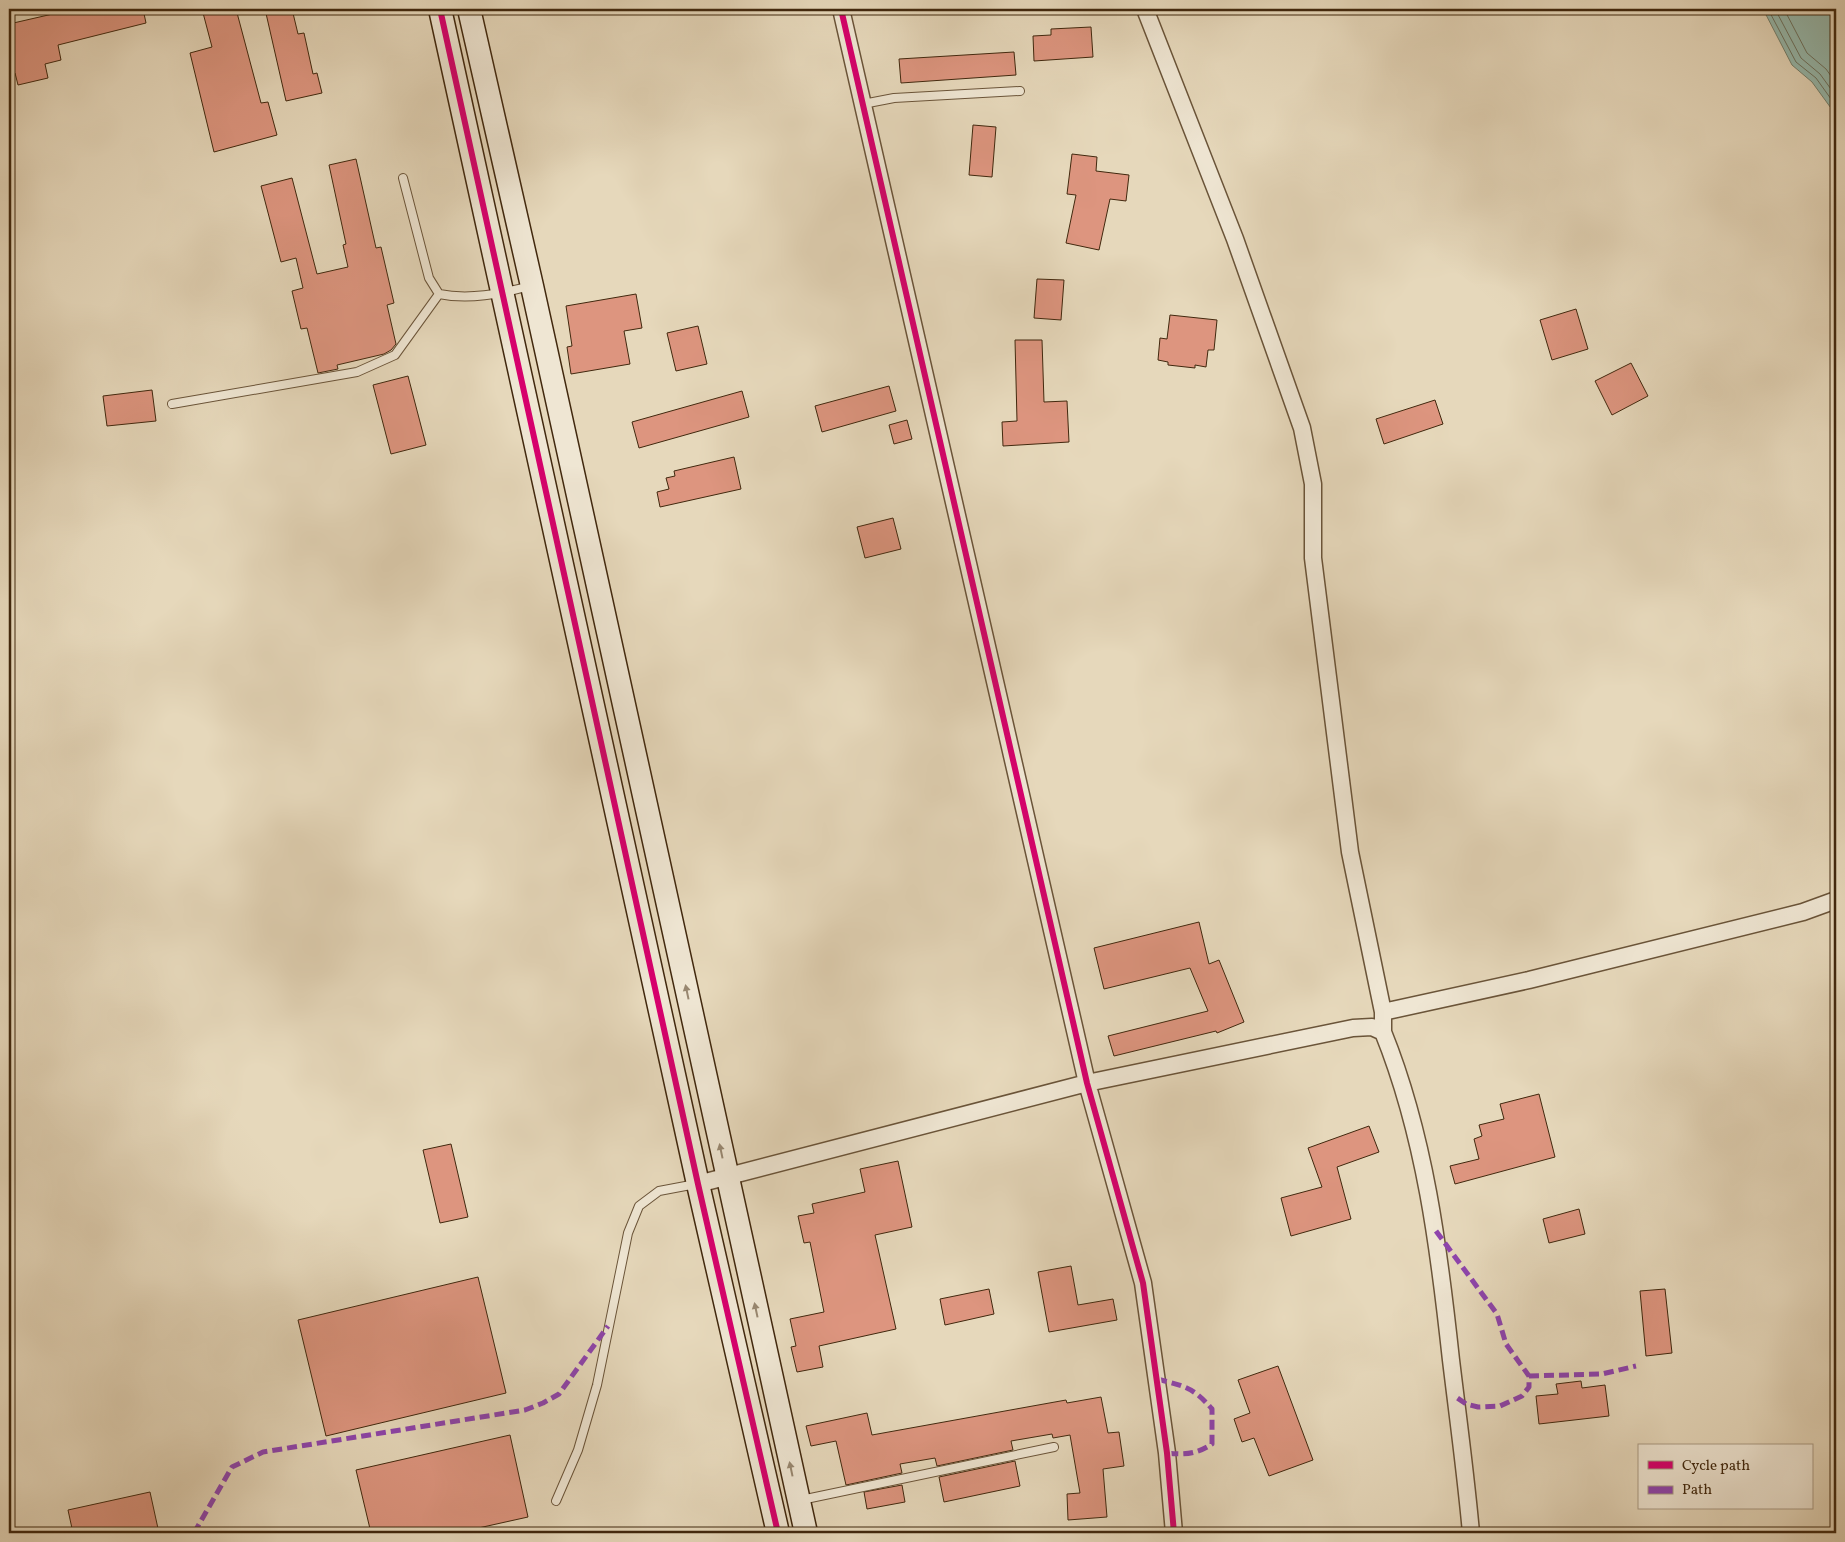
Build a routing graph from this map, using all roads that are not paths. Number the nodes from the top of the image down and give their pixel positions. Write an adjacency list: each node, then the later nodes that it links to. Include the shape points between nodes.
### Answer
1 (440, 9): 10 (street)
2 (469, 9): 8 (street)
3 (841, 9): 6 (street)
4 (1145, 9): 13 (street, via 1235,238 1302,428 1313,484 1313,558 1350,852)
5 (1020, 90): 6 (lane, via 894,98)
6 (863, 104): 15 (street)
7 (403, 178): 9 (lane, via 428,278)
8 (532, 286): 10 (lane); 16 (street, one-way to 8)
9 (439, 294): 10 (lane, via 456,297); 11 (lane, via 395,355 357,372)
10 (502, 294): 17 (street)
11 (172, 404)
12 (1836, 900): 13 (street, via 1803,912 1529,980)
13 (1383, 1012): 14 (street)
14 (1383, 1032): 15 (street, via 1372,1027 1354,1028); 24 (street, via 1409,1110 1436,1231)
15 (1088, 1084): 16 (street); 23 (street, via 1143,1283 1167,1453)
16 (727, 1176): 17 (street); 20 (street, one-way to 16)
17 (698, 1184): 19 (lane, via 660,1191 639,1206 628,1233 598,1385 578,1450); 21 (street)
18 (1054, 1447): 20 (lane)
19 (556, 1501)
20 (798, 1501): 22 (street)
21 (778, 1533)
22 (806, 1533)
23 (1174, 1533)
24 (1471, 1533)

